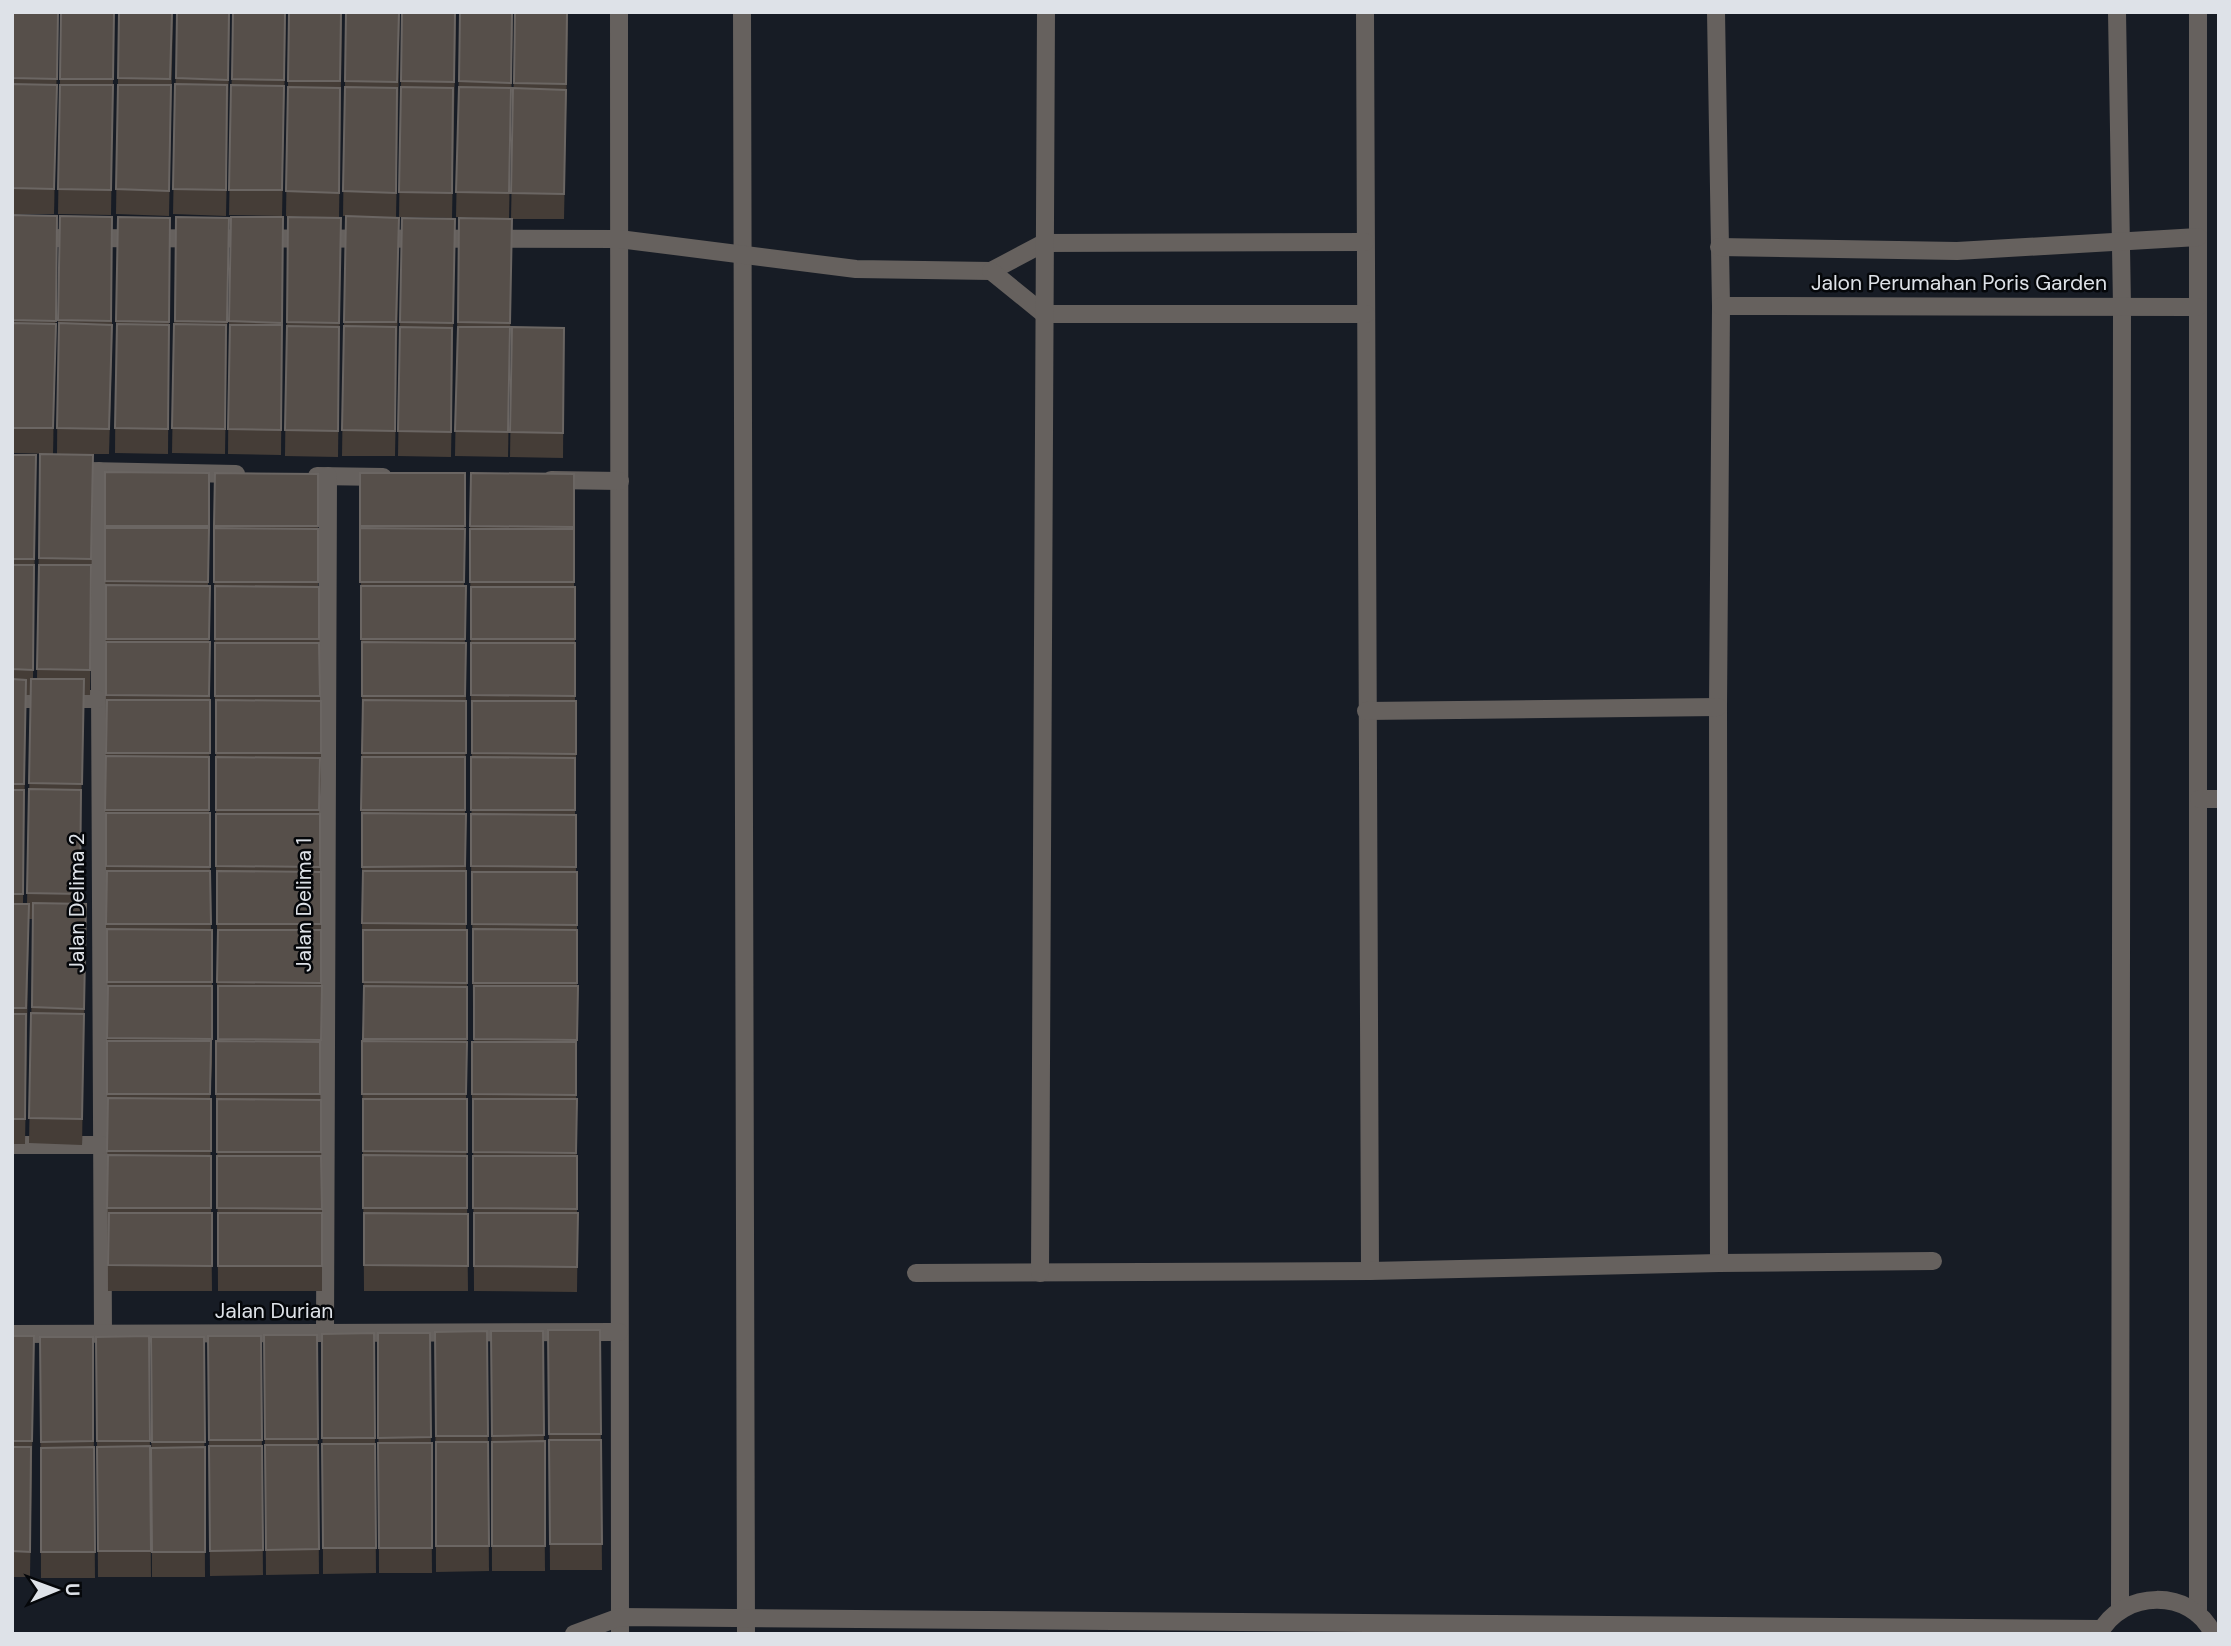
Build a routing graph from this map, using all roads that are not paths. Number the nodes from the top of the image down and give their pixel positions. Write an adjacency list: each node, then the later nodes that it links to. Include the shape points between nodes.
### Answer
1 (619, 12): 10 (street)
2 (742, 12): 15 (street)
3 (1046, 12): 13 (street)
4 (1365, 12): 12 (street)
5 (1716, 12): 14 (street)
6 (2117, 12): 11 (street)
7 (2197, 12): 8 (street)
8 (2198, 237): 11 (street, Jalon Perumahan Poris Garden); 19 (street)
9 (12, 238): 10 (street)
10 (620, 239): 15 (street); 29 (street)
11 (2122, 241): 14 (street, Jalon Perumahan Poris Garden, via 1957,251); 18 (street)
12 (1365, 242): 13 (street); 21 (street)
13 (1044, 243): 16 (street); 20 (street)
14 (1719, 247): 17 (street)
15 (741, 256): 16 (street, via 856,269); 50 (street)
16 (991, 271): 20 (street)
17 (1721, 306): 18 (street, Jalon Perumahan Poris Garden); 32 (street)
18 (2122, 306): 19 (street, Jalon Perumahan Poris Garden); 47 (street)
19 (2198, 307): 34 (street)
20 (1044, 314): 21 (street); 42 (street)
21 (1366, 314): 33 (street)
22 (74, 471): 23 (street)
23 (99, 471): 24 (street); 31 (street, Jalan Delima 2)
24 (247, 474)
25 (301, 475): 26 (street)
26 (328, 476): 27 (street); 46 (street, Jalan Delima 1)
27 (397, 477)
28 (533, 480): 29 (street)
29 (620, 481): 43 (street)
30 (12, 699): 31 (street)
31 (99, 699): 37 (street, Jalan Delima 2, via 93,920)
32 (1718, 707): 33 (street); 39 (street)
33 (1366, 711): 40 (street)
34 (2199, 799): 35 (street); 48 (street)
35 (2219, 799)
36 (12, 1144): 37 (street)
37 (102, 1145): 45 (street, Jalan Delima 2)
38 (1933, 1261): 39 (street)
39 (1719, 1262): 40 (street)
40 (1370, 1271): 42 (street)
41 (916, 1273): 42 (street)
42 (1040, 1273)
43 (619, 1332): 46 (street, Jalan Durian); 49 (street)
44 (12, 1334): 45 (street, Jalan Durian)
45 (103, 1334): 46 (street, Jalan Durian)
46 (325, 1334)
47 (2120, 1610): 48 (street, via 2159,1598 2180,1603); 51 (street)
48 (2210, 1625)
49 (620, 1626): 50 (street); 52 (street)
50 (746, 1626): 51 (street)
51 (2100, 1632)
52 (574, 1634)

